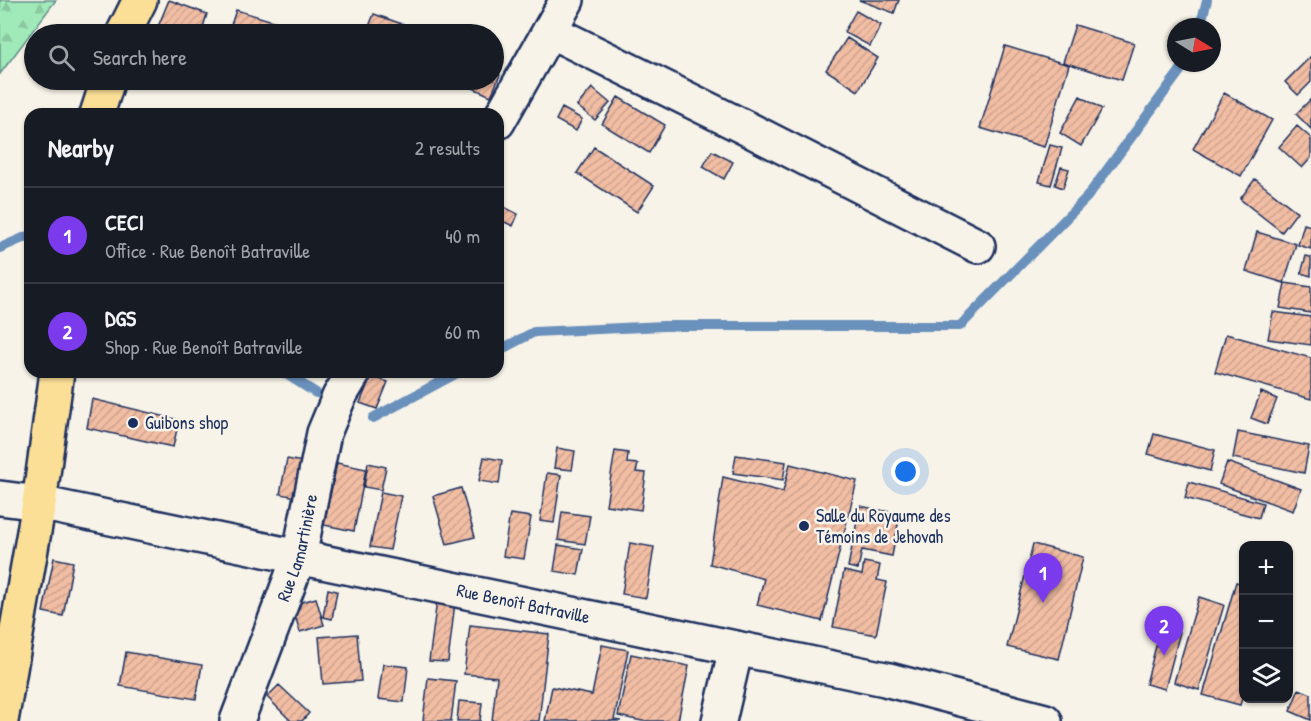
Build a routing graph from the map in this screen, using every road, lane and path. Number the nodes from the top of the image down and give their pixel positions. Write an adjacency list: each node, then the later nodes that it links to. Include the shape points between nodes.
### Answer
1 (140, 0): 3 (main road)
2 (567, 0): 4 (street)
3 (128, 24)
4 (550, 32): 7 (street); 8 (street)
5 (105, 90): 6 (main road)
6 (99, 108)
7 (504, 112)
8 (978, 246)
9 (56, 378): 12 (main road)
10 (350, 378): 13 (street, Rue Lamartinière, via 324,433)
11 (0, 498): 12 (street, Rue Benoît Batraville)
12 (39, 503): 13 (street, Rue Benoît Batraville); 15 (main road)
13 (299, 557): 14 (street, Rue Benoît Batraville); 16 (street, Rue Lamartinière)
14 (736, 648): 17 (street); 18 (street, Rue Benoît Batraville, via 885,679)
15 (1, 721)
16 (237, 721)
17 (719, 721)
18 (1045, 721)

